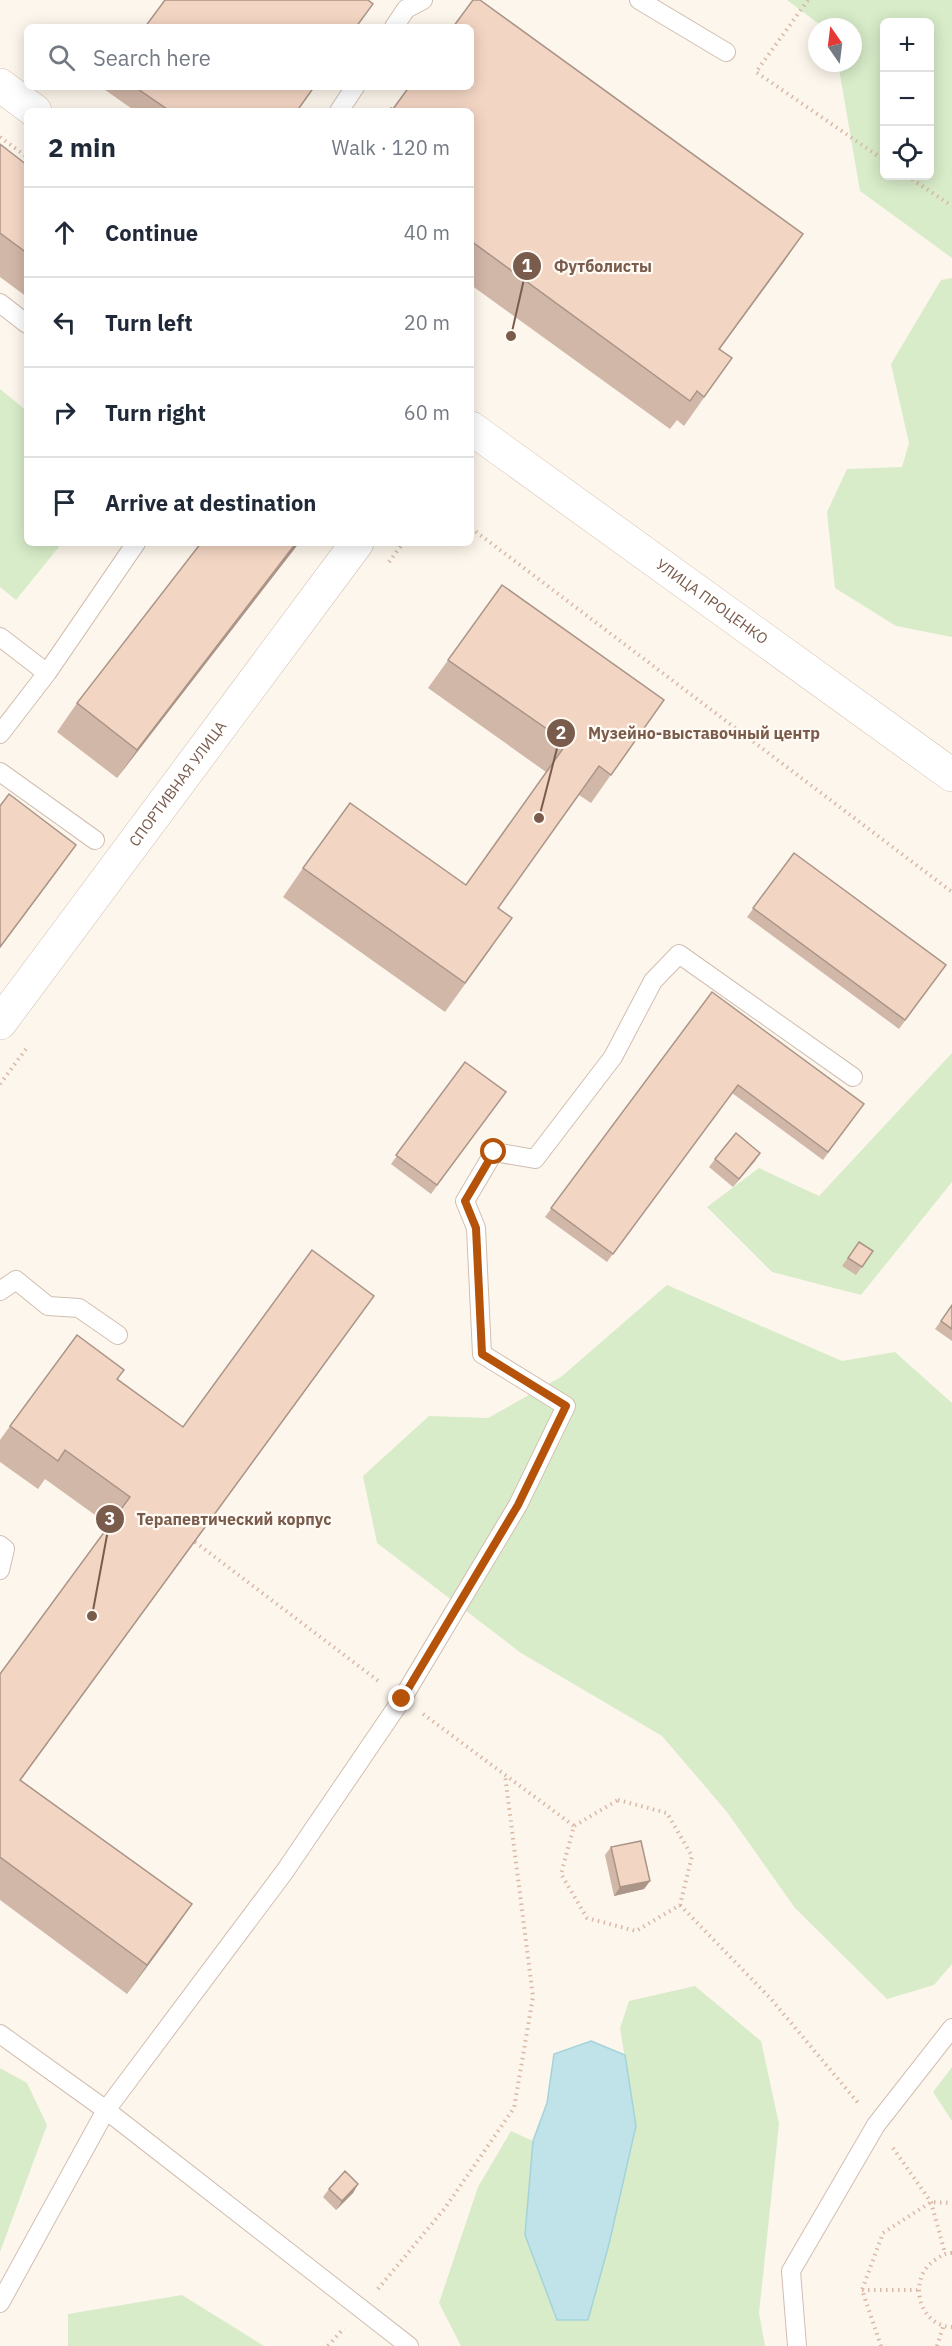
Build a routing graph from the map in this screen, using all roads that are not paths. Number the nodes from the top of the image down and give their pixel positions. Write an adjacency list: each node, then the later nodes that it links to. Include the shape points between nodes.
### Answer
1 (423, 0): 3 (lane, via 406,9)
2 (639, 0): 4 (lane)
3 (396, 24)
4 (726, 52)
5 (0, 85): 7 (main road)
6 (353, 90): 8 (lane)
7 (31, 108)
8 (341, 108)
9 (0, 303): 10 (lane)
10 (24, 322)
11 (474, 430): 18 (main road, УЛИЦА ПРОЦЕНКО)
12 (134, 546): 15 (lane)
13 (355, 546): 20 (main road, СПОРТИВНАЯ УЛИЦА)
14 (0, 637): 15 (lane)
15 (47, 672): 16 (lane)
16 (0, 734)
17 (0, 772): 19 (lane)
18 (952, 775)
19 (95, 840)
20 (0, 1023)
21 (853, 1077): 28 (lane, via 679,954 653,981 613,1057 535,1159 494,1152 465,1201 476,1228 482,1354 566,1406 518,1505 402,1699 285,1871)
22 (0, 1291): 23 (lane, via 16,1280 48,1306 79,1308)
23 (118, 1335)
24 (0, 1545): 25 (lane, via 5,1549)
25 (0, 1570)
26 (952, 2028): 31 (lane, via 876,2125 791,2271)
27 (0, 2034): 28 (lane)
28 (106, 2110): 29 (lane); 30 (lane)
29 (0, 2303)
30 (409, 2346)
31 (797, 2346)

